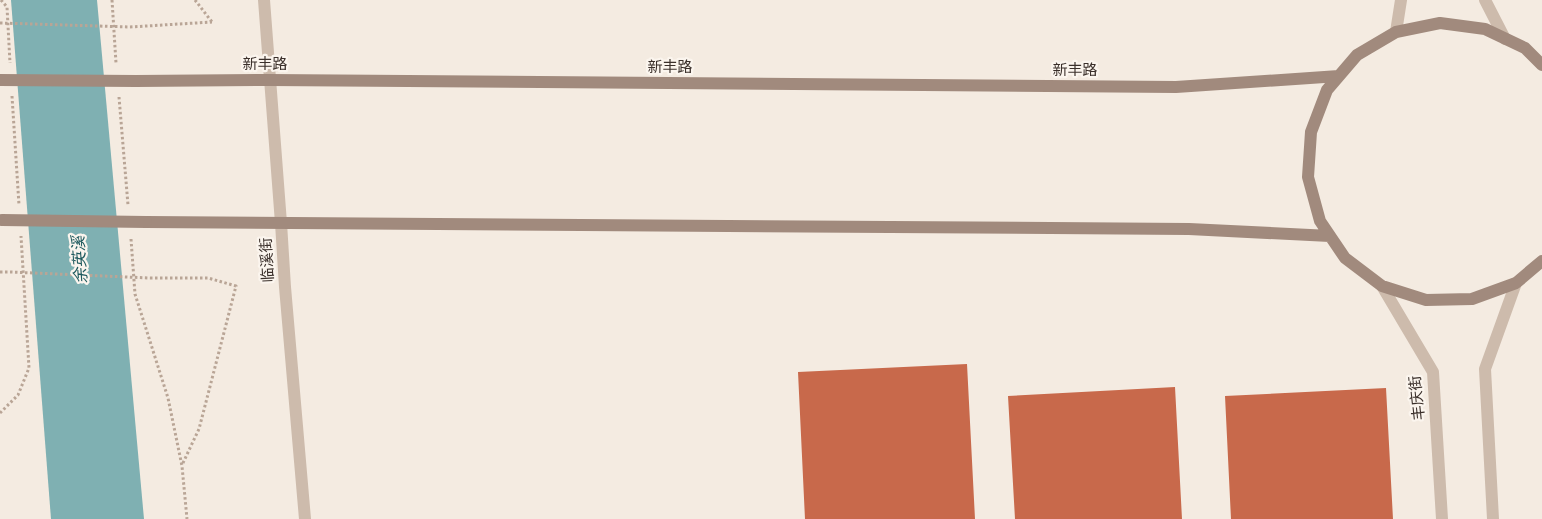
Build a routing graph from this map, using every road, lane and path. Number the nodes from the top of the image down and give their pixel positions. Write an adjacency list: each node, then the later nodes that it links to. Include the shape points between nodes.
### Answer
1 (112, 0): 10 (path)
2 (195, 0): 6 (path, bridge, via 212,22 130,27)
3 (264, 0): 13 (street, 临溪街)
4 (1401, 0): 7 (street)
5 (1485, 0): 8 (street)
6 (0, 23)
7 (1396, 32): 8 (main road, via 1440,23 1485,29); 11 (main road, via 1357,55)
8 (1505, 38): 9 (main road, via 1525,48)
9 (1542, 65)
10 (117, 70)
11 (1339, 76): 13 (main road, 新丰路, via 1176,87); 19 (main road, via 1328,90 1311,132 1309,159 1310,186 1320,221)
12 (0, 80): 13 (main road, 新丰路, bridge)
13 (270, 80): 17 (street, 临溪街)
14 (118, 90): 15 (path)
15 (128, 207)
16 (1, 220): 17 (main road, bridge)
17 (281, 223): 19 (main road, via 1180,228); 26 (street, 临溪街)
18 (130, 236): 24 (path, via 135,294 168,398)
19 (1330, 236): 23 (main road, via 1346,258)
20 (1542, 260): 22 (main road)
21 (0, 272): 24 (path, bridge, via 208,278 236,286 199,429)
22 (1516, 283): 23 (main road, via 1472,299 1426,300); 28 (street, via 1485,370)
23 (1382, 286): 27 (street, 丰庆街, via 1433,372)
24 (182, 466): 25 (path)
25 (187, 519)
26 (305, 519)
27 (1442, 519)
28 (1493, 519)

